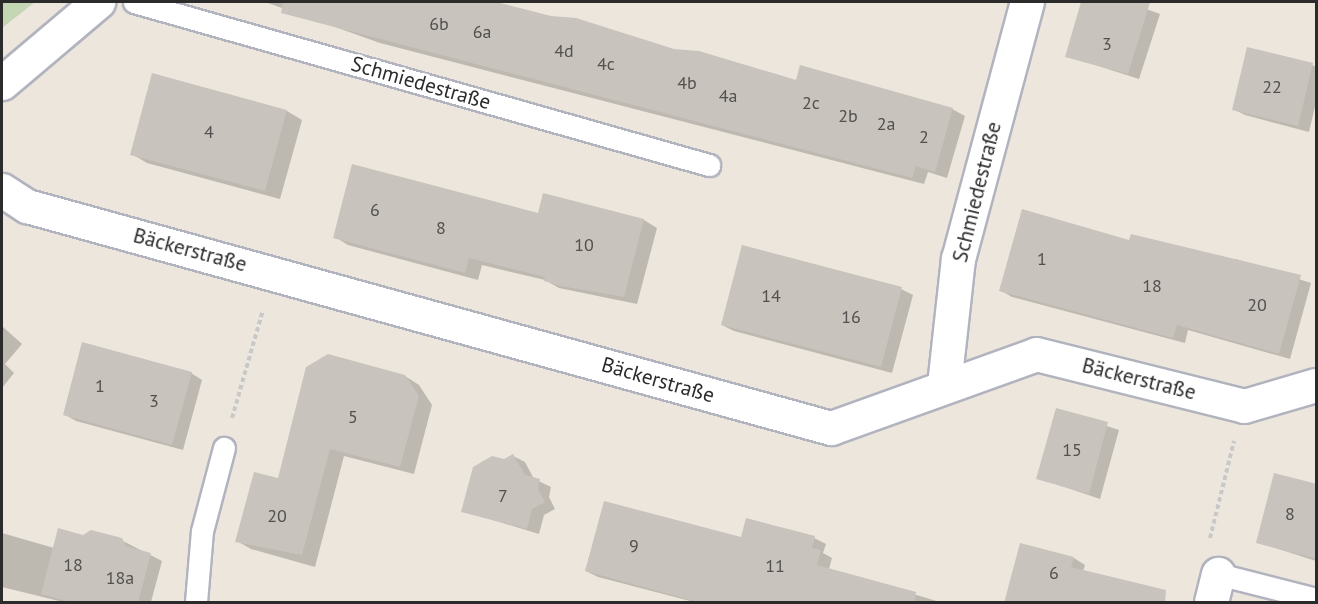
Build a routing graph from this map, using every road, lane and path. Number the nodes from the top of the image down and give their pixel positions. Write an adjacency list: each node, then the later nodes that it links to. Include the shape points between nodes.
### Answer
1 (98, 2): 4 (street)
2 (134, 2): 5 (lane, Schmiedestraße)
3 (1027, 2): 9 (street, Schmiedestraße, via 958,259)
4 (2, 83)
5 (709, 165)
6 (2, 190): 7 (street, Bäckerstraße, via 27,206)
7 (273, 273): 9 (street, Bäckerstraße, via 831,428); 11 (path)
8 (1316, 382): 10 (street)
9 (944, 385): 10 (street, Bäckerstraße, via 1036,354)
10 (1244, 406): 12 (path, via 1209,532)
11 (224, 448): 14 (lane, via 202,531)
12 (1214, 588): 13 (lane)
13 (1317, 598)
14 (196, 603)

